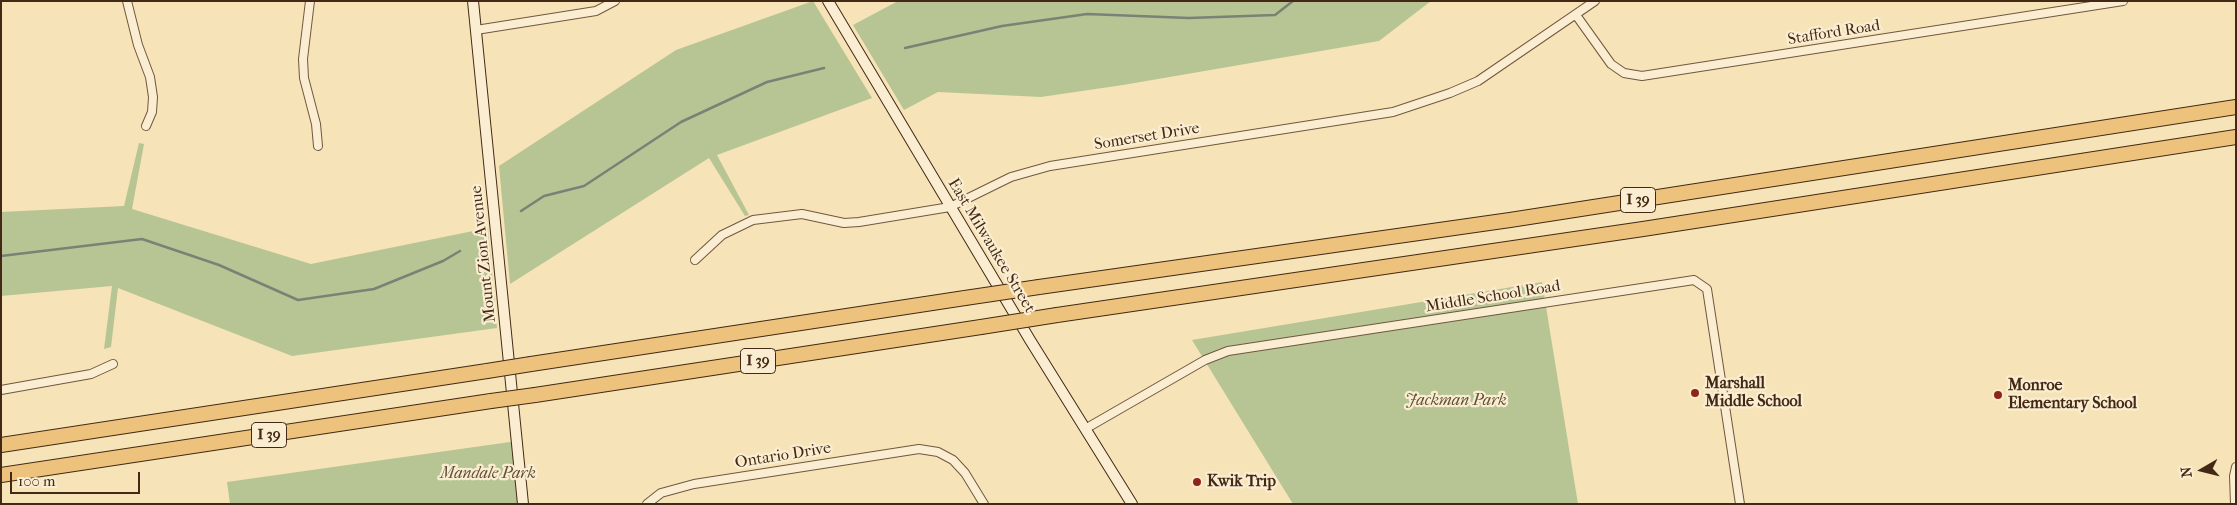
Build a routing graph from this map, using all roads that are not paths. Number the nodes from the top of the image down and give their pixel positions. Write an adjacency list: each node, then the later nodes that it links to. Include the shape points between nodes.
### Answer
1 (127, 1): 11 (street, via 153,96 152,112)
2 (310, 1): 13 (street, via 304,78)
3 (473, 1): 9 (main road, Mount Zion Avenue)
4 (615, 1): 9 (street, via 596,11)
5 (828, 1): 14 (main road, East Milwaukee Street)
6 (1595, 1): 8 (street, Somerset Drive)
7 (2123, 1): 8 (street, Stafford Road, via 1642,76 1624,73 1611,64)
8 (1576, 15): 14 (street, Somerset Drive, via 1478,81 1416,105 1375,116 1028,171)
9 (476, 30): 22 (main road, Mount Zion Avenue)
10 (2236, 107): 19 (highway, I 39, bridge, via 1510,220 965,298)
11 (146, 126)
12 (2236, 137): 21 (highway, I 39, bridge)
13 (318, 146)
14 (950, 207): 15 (street, Somerset Drive, via 850,223 802,214 753,220 722,235); 18 (main road, East Milwaukee Street)
15 (694, 260)
16 (113, 364): 17 (street, via 90,374)
17 (1, 390)
18 (1085, 429): 25 (main road, East Milwaukee Street); 26 (street, Middle School Road, via 1205,360 1228,351 1694,280 1707,289)
19 (1, 445)
20 (2236, 467): 27 (street)
21 (1, 475)
22 (523, 504)
23 (647, 504): 24 (street, Ontario Drive, via 661,493 694,484 899,451 929,450 953,460)
24 (984, 504)
25 (1132, 504)
26 (1740, 504)
27 (2235, 504)

